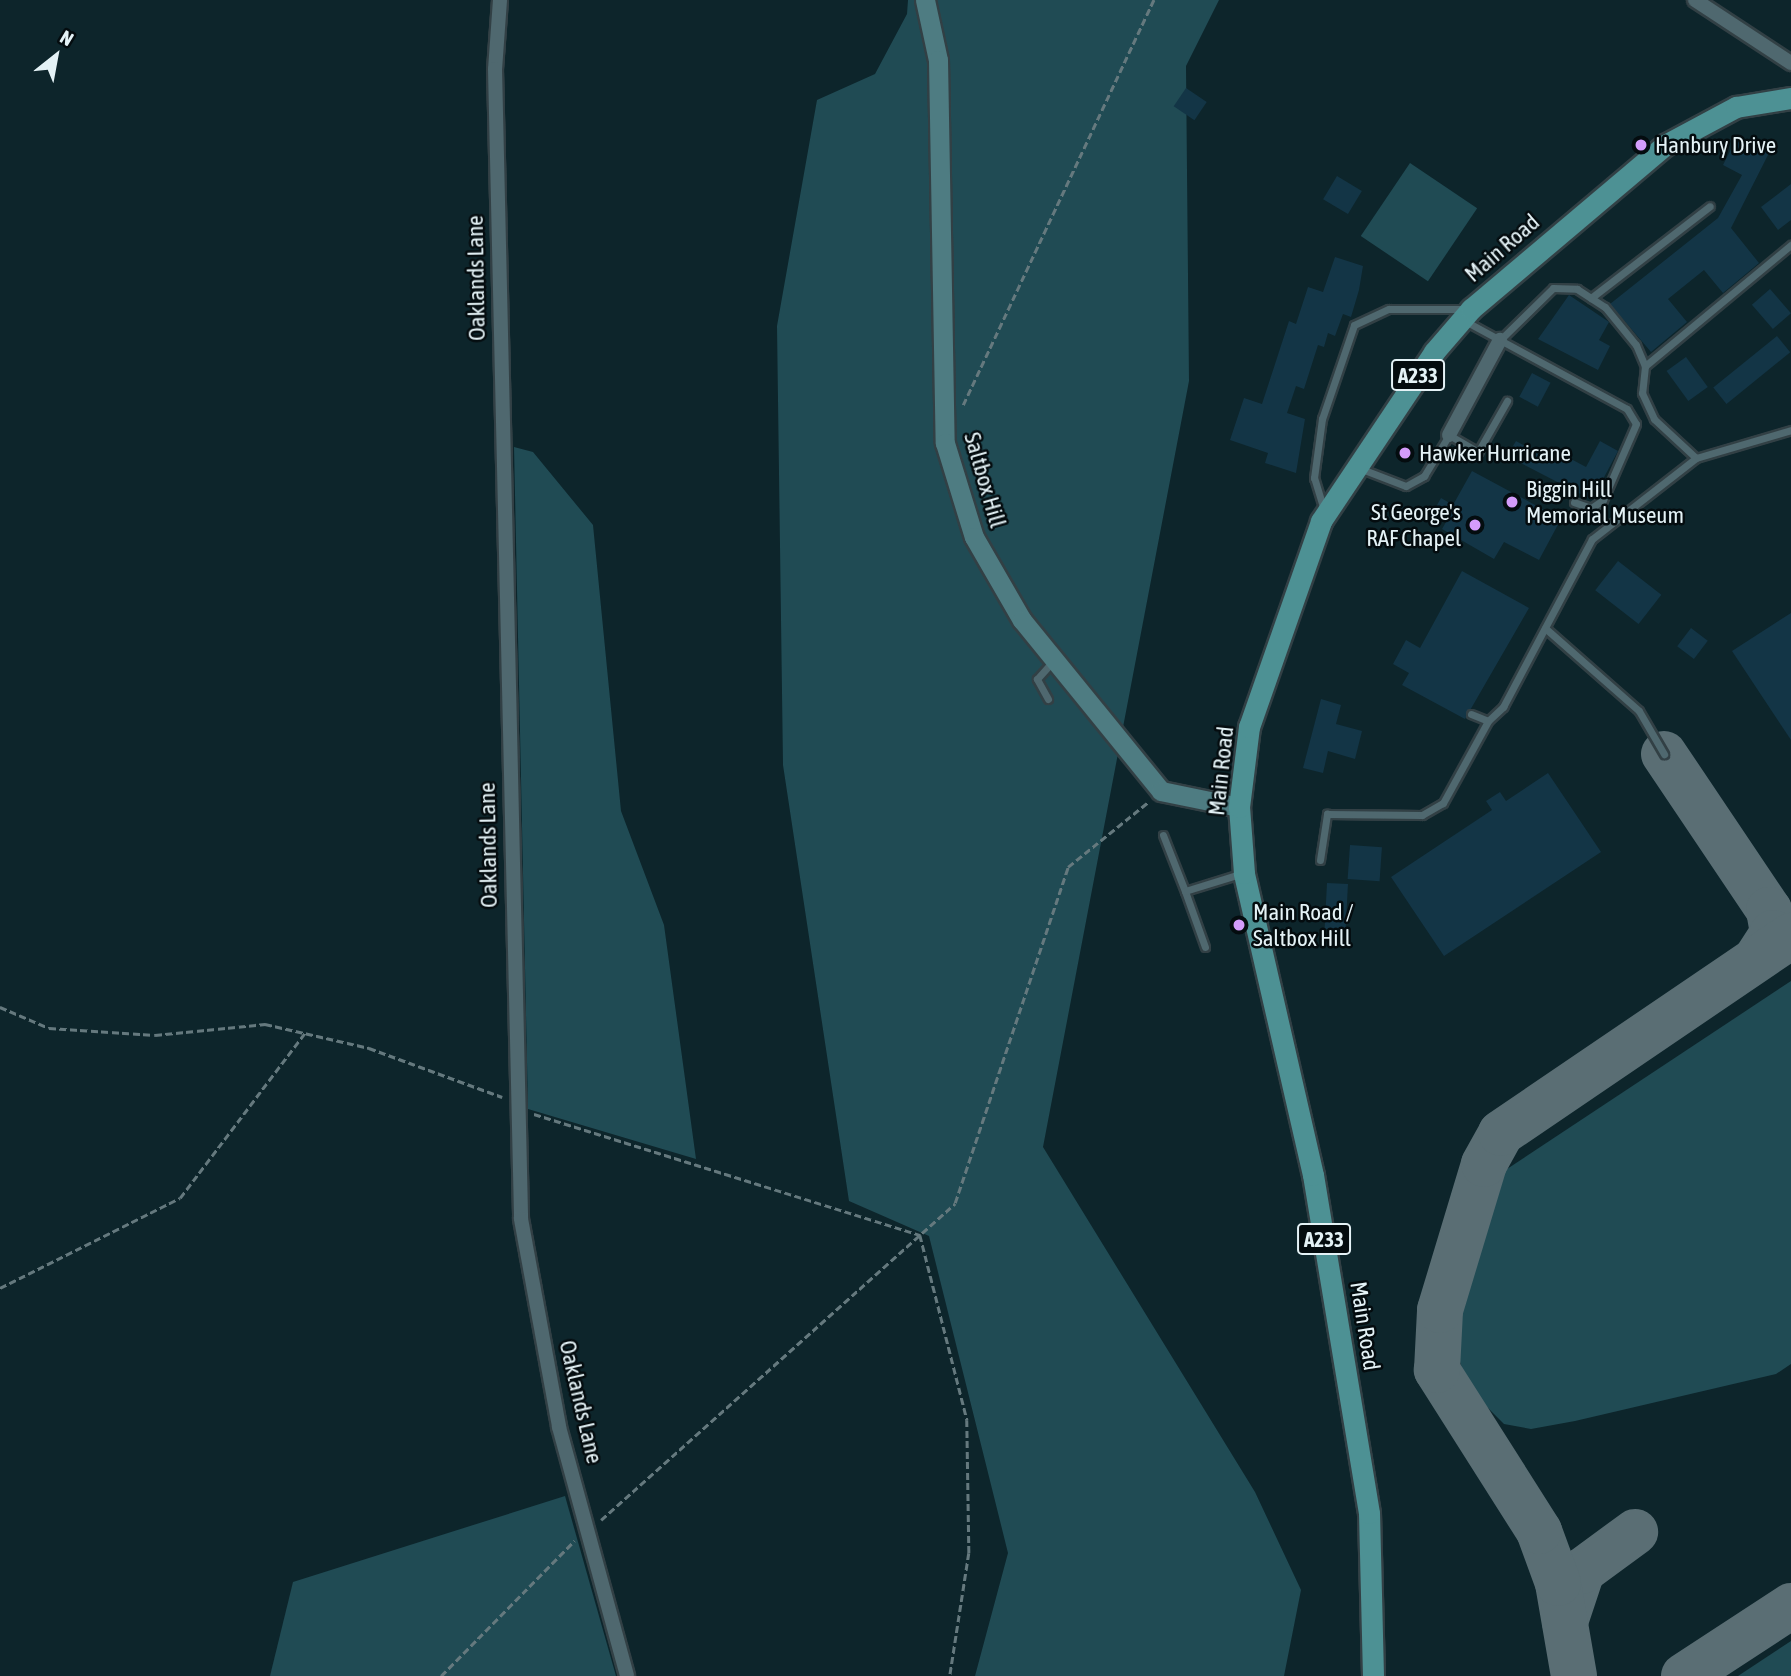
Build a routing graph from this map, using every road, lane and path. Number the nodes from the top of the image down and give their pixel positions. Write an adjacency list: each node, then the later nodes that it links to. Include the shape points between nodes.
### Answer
1 (500, 0): 36 (street, Oaklands Lane, via 495,69)
2 (925, 0): 16 (street, Saltbox Hill, via 937,60)
3 (1154, 0): 16 (path)
4 (1695, 0): 5 (street)
5 (1791, 62)
6 (1791, 98): 10 (main road, Main Road / A233, via 1736,107 1665,145)
7 (1710, 206): 9 (lane)
8 (1791, 245): 12 (lane)
9 (1591, 298): 11 (lane, via 1577,289 1553,288); 12 (lane, via 1636,345)
10 (1466, 314): 11 (lane); 18 (main road, Main Road / A233); 20 (lane, via 1389,309 1354,325 1322,419 1314,478)
11 (1500, 340): 15 (street); 19 (lane, via 1626,409 1636,424 1603,500 1591,508)
12 (1645, 366): 17 (lane, via 1642,393 1654,419)
13 (1507, 401): 15 (lane, via 1478,452)
14 (1791, 430): 17 (lane)
15 (1449, 435): 18 (lane, via 1424,476 1406,486)
16 (945, 443): 22 (street, Saltbox Hill, via 974,537)
17 (1696, 458): 21 (lane, via 1592,539)
18 (1355, 466): 20 (main road, Main Road / A233)
19 (1574, 502)
20 (1326, 514): 28 (main road, Main Road / A233, via 1250,727)
21 (1545, 628): 25 (lane, via 1503,707); 26 (lane, via 1639,710)
22 (1054, 660): 23 (lane, via 1037,679); 27 (street, Saltbox Hill)
23 (1048, 699)
24 (1471, 714): 25 (lane)
25 (1488, 721): 30 (lane, via 1443,803 1422,815 1327,814 1320,829)
26 (1664, 754)
27 (1161, 791): 28 (street, via 1189,802); 37 (path, via 1068,867 955,1203)
28 (1239, 807): 31 (main road, Main Road / A233)
29 (1163, 835): 32 (lane)
30 (1320, 860)
31 (1244, 873): 32 (lane); 43 (main road, Main Road / A233, via 1313,1175 1369,1513)
32 (1185, 891): 33 (lane)
33 (1205, 947)
34 (0, 1007): 35 (path, via 49,1028 155,1035 265,1024)
35 (305, 1033): 36 (path, via 429,1069); 38 (path, via 180,1198)
36 (516, 1108): 37 (path); 39 (street, Oaklands Lane, via 524,1232 559,1427)
37 (920, 1235): 39 (path); 42 (path, via 967,1420 969,1553)
38 (0, 1288)
39 (589, 1530): 40 (path); 41 (street, Oaklands Lane)
40 (441, 1676)
41 (627, 1676)
42 (950, 1676)
43 (1373, 1676)

